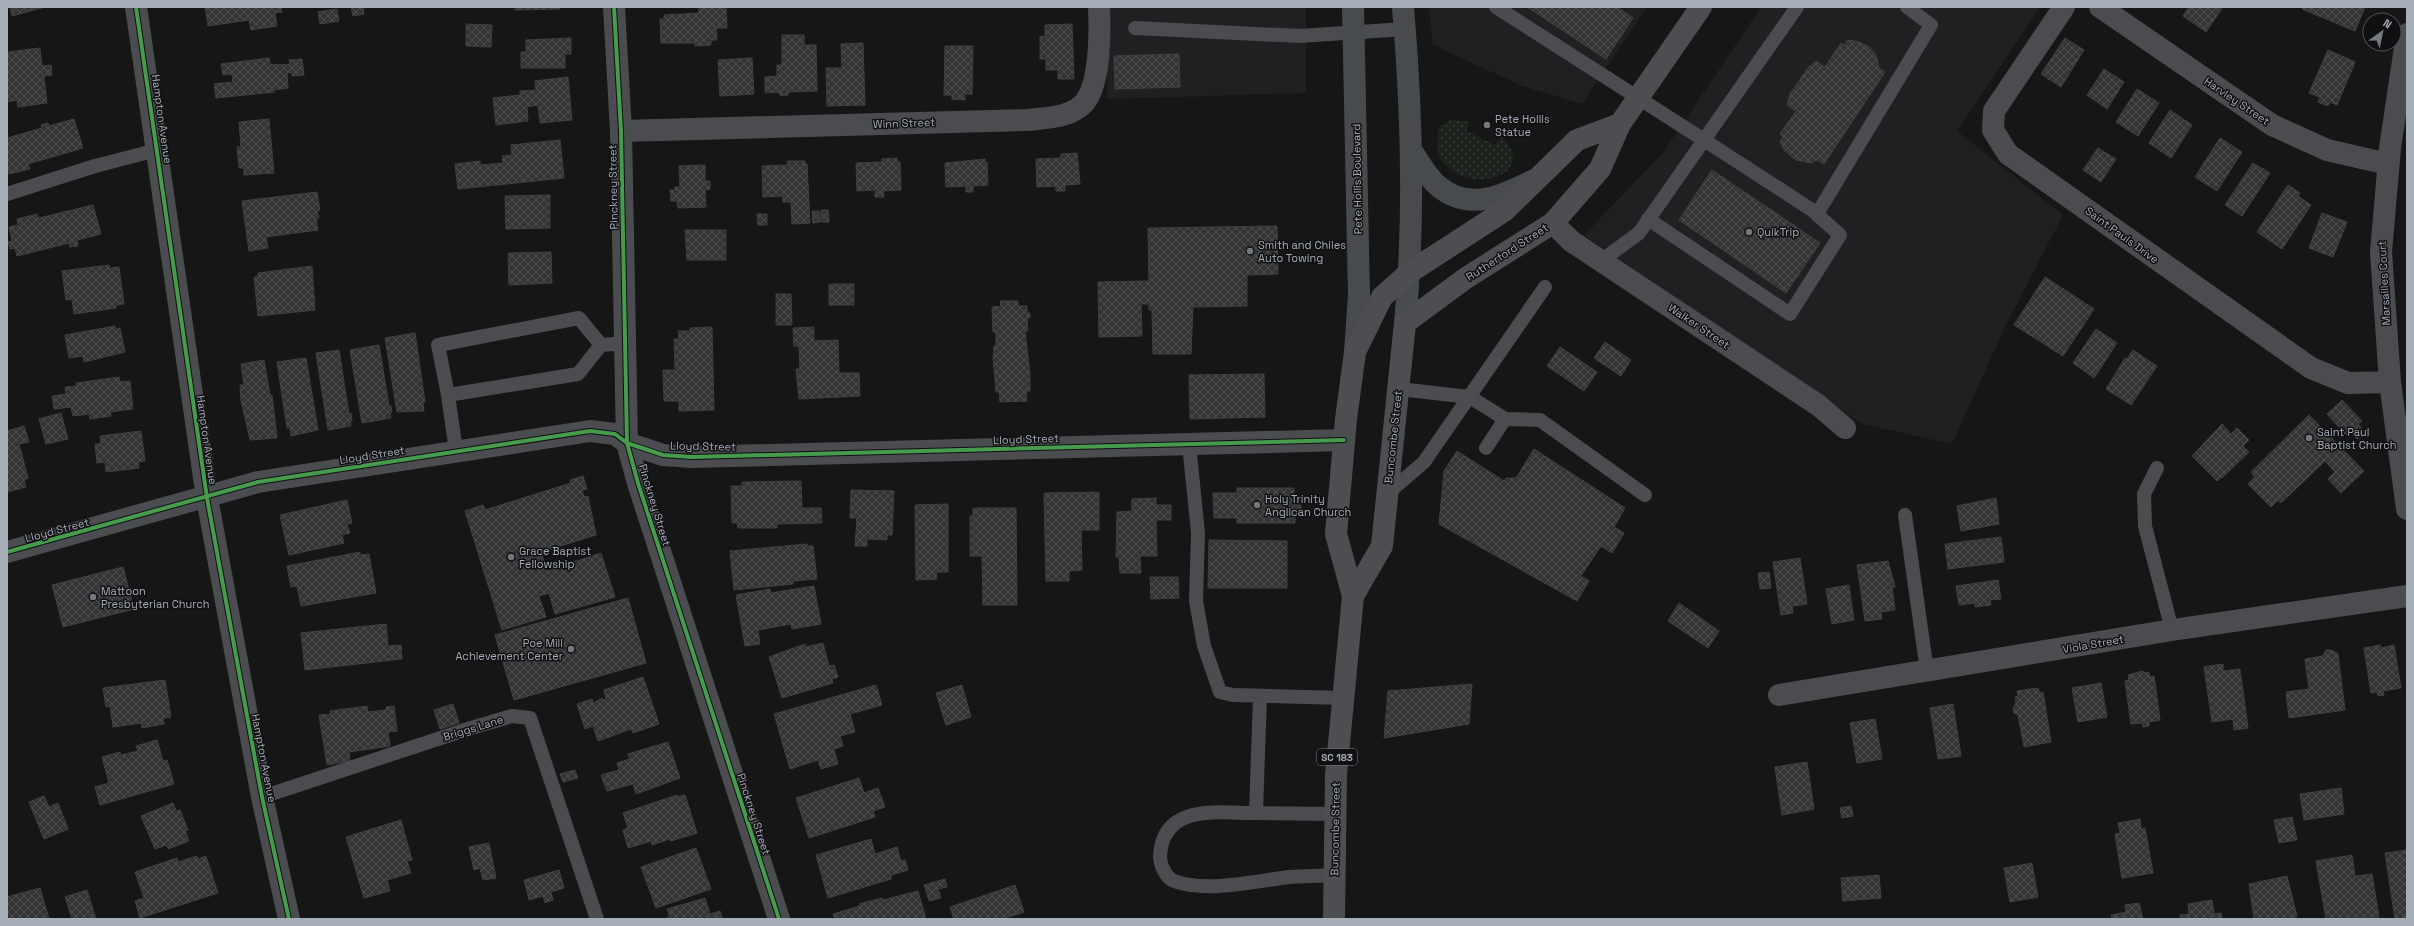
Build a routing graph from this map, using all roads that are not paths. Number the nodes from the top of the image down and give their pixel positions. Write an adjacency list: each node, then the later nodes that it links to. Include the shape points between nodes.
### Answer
1 (136, 7): 20 (street, Hampton Avenue)
2 (614, 7): 18 (street, Pinckney Street)
3 (1099, 7): 18 (street, Winn Street, via 1100,33 1095,77 1090,92 1083,105 1061,116 1027,120)
4 (1353, 7): 14 (main road, Pete Hollis Boulevard / SC 183)
5 (1403, 7): 13 (main road, SC 183)
6 (1496, 7): 16 (lane)
7 (1701, 7): 16 (main road, Rutherford Street)
8 (1797, 7): 19 (lane)
9 (1907, 7): 25 (lane, via 1931,25)
10 (2064, 7): 35 (street, Saint Pauls Drive, via 1994,111 1993,130 2008,154 2311,368 2348,383)
11 (2100, 7): 22 (street, Harvley Street, via 2272,126 2327,150)
12 (1135, 28): 14 (lane, via 1299,36)
13 (1405, 29): 14 (lane); 21 (main road, SC 183, via 1411,100)
14 (1354, 33): 34 (main road, Pete Hollis Boulevard / SC 183, via 1359,287)
15 (2407, 34): 22 (street, Marsailles Court)
16 (1639, 99): 17 (main road, Rutherford Street); 19 (lane)
17 (1620, 124): 23 (main road, via 1577,140); 27 (main road, Rutherford Street, via 1600,169)
18 (621, 131): 32 (street, Pinckney Street)
19 (1704, 140): 25 (lane); 26 (lane)
20 (157, 150): 24 (lane, via 95,166); 49 (street, Hampton Avenue)
21 (1411, 150): 23 (main road, via 1438,186 1467,200 1498,198); 29 (main road, SC 183)
22 (2388, 164): 35 (street, Marsailles Court, via 2381,252)
23 (1532, 181): 29 (main road, via 1504,211)
24 (7, 194)
25 (1817, 214): 26 (lane, via 1840,235 1790,314)
26 (1648, 220): 28 (lane, via 1639,233)
27 (1553, 223): 28 (street, Walker Street, via 1571,241); 31 (main road, Rutherford Street, via 1466,278)
28 (1601, 261): 40 (street, Walker Street, via 1818,405)
29 (1410, 272): 31 (main road, Buncombe Street / SC 183); 34 (main road, via 1382,297)
30 (1544, 287): 38 (lane)
31 (1405, 323): 36 (main road, Buncombe Street / SC 183)
32 (625, 342): 33 (lane); 42 (street, Pinckney Street)
33 (601, 345): 37 (lane, via 578,374); 37 (lane, via 579,318 438,345)
34 (1355, 352): 41 (main road, Buncombe Street / SC 183)
35 (2390, 382): 50 (street, Marsailles Court)
36 (1398, 389): 38 (lane); 47 (main road, Buncombe Street / SC 183)
37 (448, 395): 45 (lane)
38 (1470, 397): 39 (lane); 47 (lane, via 1424,462)
39 (1504, 419): 44 (lane); 48 (lane, via 1540,420)
40 (1845, 428)
41 (1344, 440): 43 (street, Lloyd Street); 53 (main road, Buncombe Street / SC 183, via 1336,534)
42 (627, 443): 43 (street, Lloyd Street, via 663,455 692,457); 45 (street, Lloyd Street, via 615,434 590,431); 66 (street, Pinckney Street)
43 (1188, 444): 58 (lane, via 1198,533 1196,601 1204,646 1220,692 1233,696)
44 (1486, 448)
45 (456, 451): 49 (street, Lloyd Street, via 258,482)
46 (2156, 468): 55 (lane, via 2144,494 2145,526)
47 (1387, 494): 53 (main road, Buncombe Street / SC 183, via 1382,546)
48 (1645, 495)
49 (207, 498): 52 (street, Lloyd Street); 60 (street, Hampton Avenue)
50 (2407, 508)
51 (1905, 515): 56 (lane)
52 (7, 552)
53 (1353, 596): 59 (main road, Buncombe Street / SC 183)
54 (2407, 596): 55 (street, Viola Street)
55 (2172, 630): 56 (street, Viola Street)
56 (1927, 671): 57 (street, Viola Street)
57 (1779, 695)
58 (1260, 696): 59 (lane); 61 (lane)
59 (1343, 698): 62 (main road, Buncombe Street / SC 183)
60 (262, 797): 64 (street, Hampton Avenue); 65 (lane, Briggs Lane, via 471,728 512,716 530,718)
61 (1256, 813): 62 (lane); 63 (lane, via 1193,814 1173,823 1161,843 1160,864 1172,881 1192,886)
62 (1335, 814): 63 (main road, Buncombe Street / SC 183)
63 (1335, 875): 67 (main road, Buncombe Street / SC 183)
64 (289, 919)
65 (597, 919)
66 (779, 919)
67 (1334, 919)

